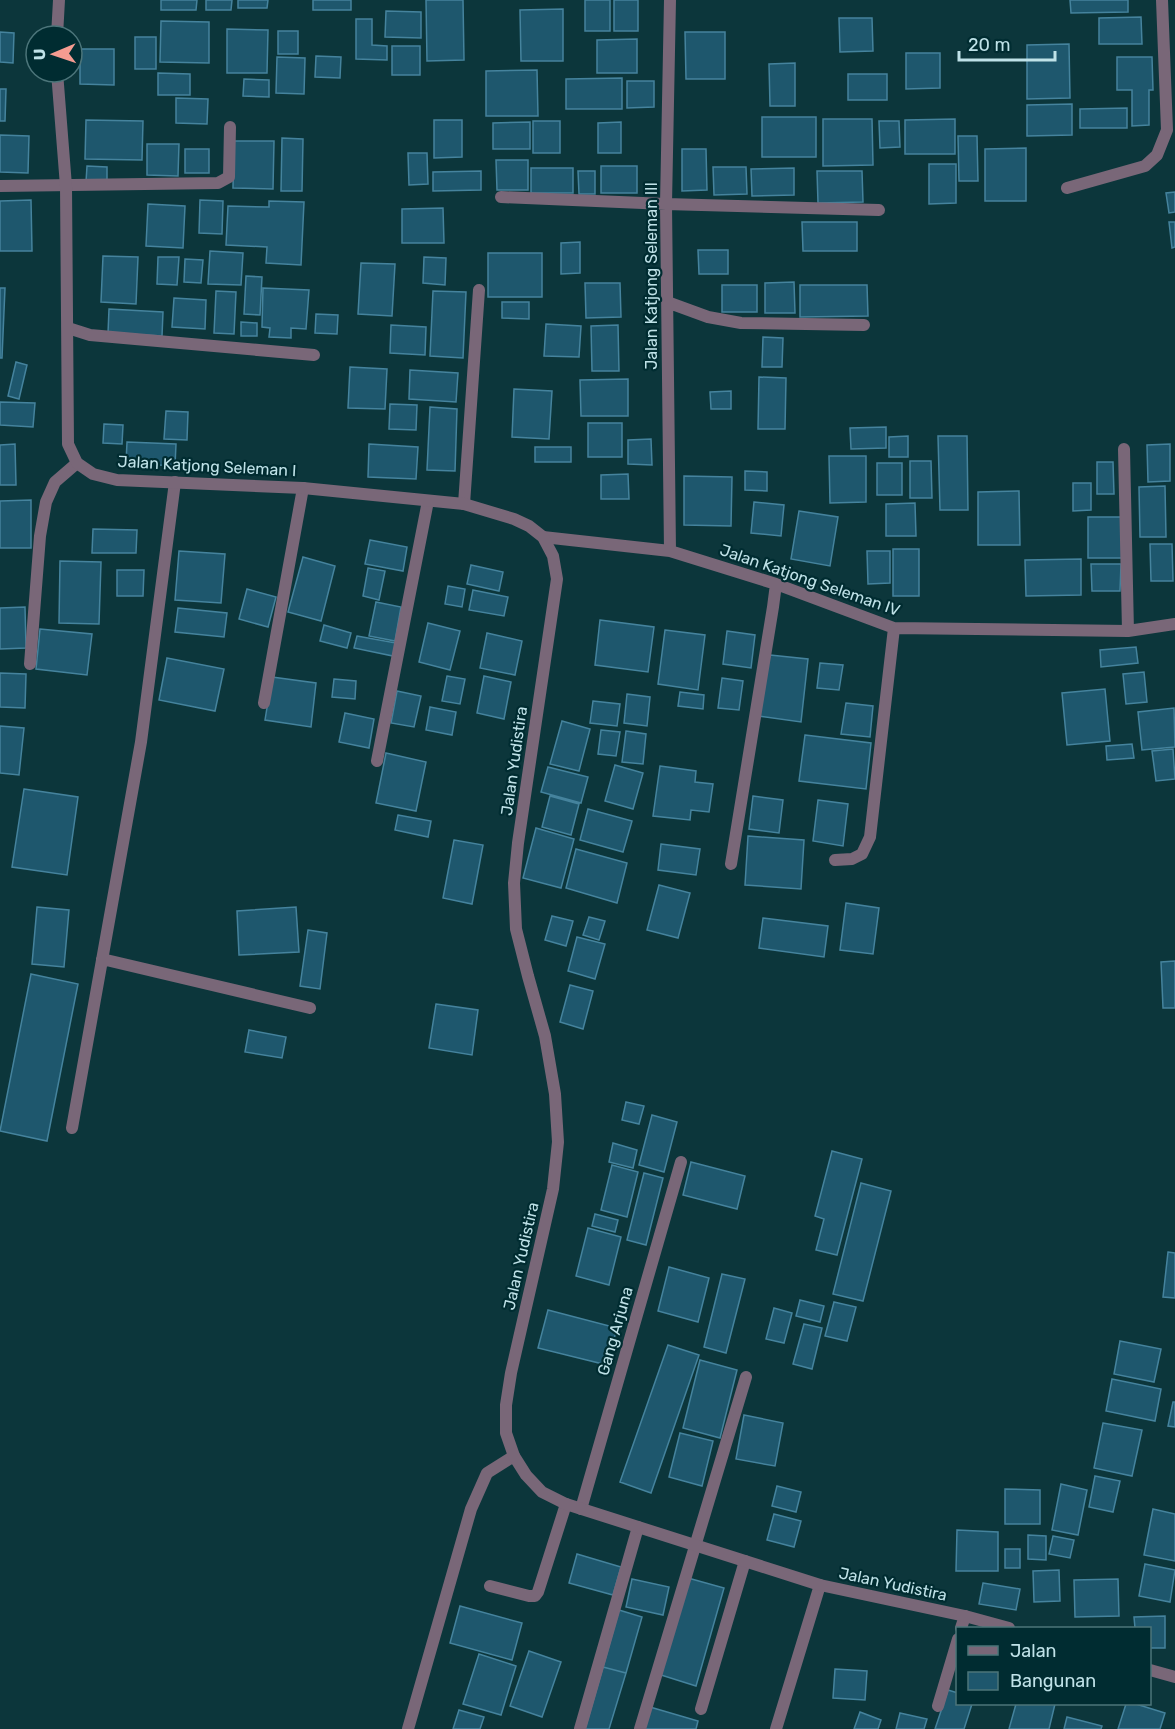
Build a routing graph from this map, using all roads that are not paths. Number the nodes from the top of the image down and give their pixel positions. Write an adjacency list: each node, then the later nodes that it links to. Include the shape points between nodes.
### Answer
1 (59, 0): 4 (street)
2 (670, 0): 11 (street, Jalan Katjong Seleman III)
3 (1161, 0): 9 (street, via 1167,130 1157,155 1145,166)
4 (58, 24)
5 (58, 84): 8 (street)
6 (230, 128): 8 (street, via 229,177 218,183)
7 (0, 186): 8 (street)
8 (66, 186): 16 (street)
9 (1067, 188)
10 (501, 197): 11 (street)
11 (666, 204): 12 (street); 14 (street, Jalan Katjong Seleman III)
12 (879, 210)
13 (479, 290): 23 (street)
14 (667, 302): 15 (street, via 741,323); 25 (street, Jalan Katjong Seleman III)
15 (864, 325)
16 (68, 328): 17 (street, via 90,335); 19 (street, via 68,444)
17 (314, 355)
18 (1124, 449): 29 (street)
19 (77, 462): 20 (street, Jalan Katjong Seleman I, via 93,474 117,480); 30 (street, via 54,482 46,502)
20 (175, 482): 21 (street, Jalan Katjong Seleman I); 35 (street, via 141,742)
21 (303, 488): 22 (street, Jalan Katjong Seleman I); 31 (street)
22 (428, 501): 23 (street, Jalan Katjong Seleman I); 32 (street)
23 (464, 504): 24 (street, Jalan Katjong Seleman I, via 514,519)
24 (543, 537): 25 (street, Jalan Katjong Seleman IV); 40 (street, Jalan Yudistira, via 553,556 557,579 514,883 516,929 545,1036 558,1142 553,1189 511,1373 506,1433)
25 (670, 551): 26 (street, Jalan Katjong Seleman IV)
26 (776, 584): 28 (street, Jalan Katjong Seleman IV); 34 (street)
27 (1175, 624): 29 (street, Jalan Katjong Seleman IV)
28 (894, 628): 29 (street, Jalan Katjong Seleman IV); 33 (street, via 870,837 862,854)
29 (1128, 632)
30 (30, 664)
31 (264, 703)
32 (377, 760)
33 (835, 860)
34 (731, 864)
35 (102, 959): 36 (street); 37 (street)
36 (310, 1008)
37 (72, 1128)
38 (681, 1162): 42 (street, Gang Arjuna)
39 (746, 1377): 44 (street)
40 (514, 1456): 41 (street, Jalan Yudistira, via 542,1492); 56 (street, via 487,1473 471,1509)
41 (566, 1504): 42 (street, Jalan Yudistira); 47 (street, via 535,1596)
42 (581, 1509): 43 (street, Jalan Yudistira)
43 (638, 1527): 44 (street, Jalan Yudistira); 57 (street)
44 (696, 1545): 45 (street, Jalan Yudistira); 58 (street)
45 (745, 1561): 46 (street, Jalan Yudistira); 55 (street)
46 (820, 1585): 48 (street, Jalan Yudistira); 59 (street)
47 (490, 1586)
48 (965, 1616): 49 (street); 50 (street, Jalan Yudistira)
49 (962, 1627)
50 (1002, 1627)
51 (956, 1643): 54 (street)
52 (1151, 1670): 53 (street)
53 (1174, 1674)
54 (938, 1706)
55 (701, 1709)
56 (408, 1729)
57 (580, 1729)
58 (640, 1729)
59 (776, 1729)

